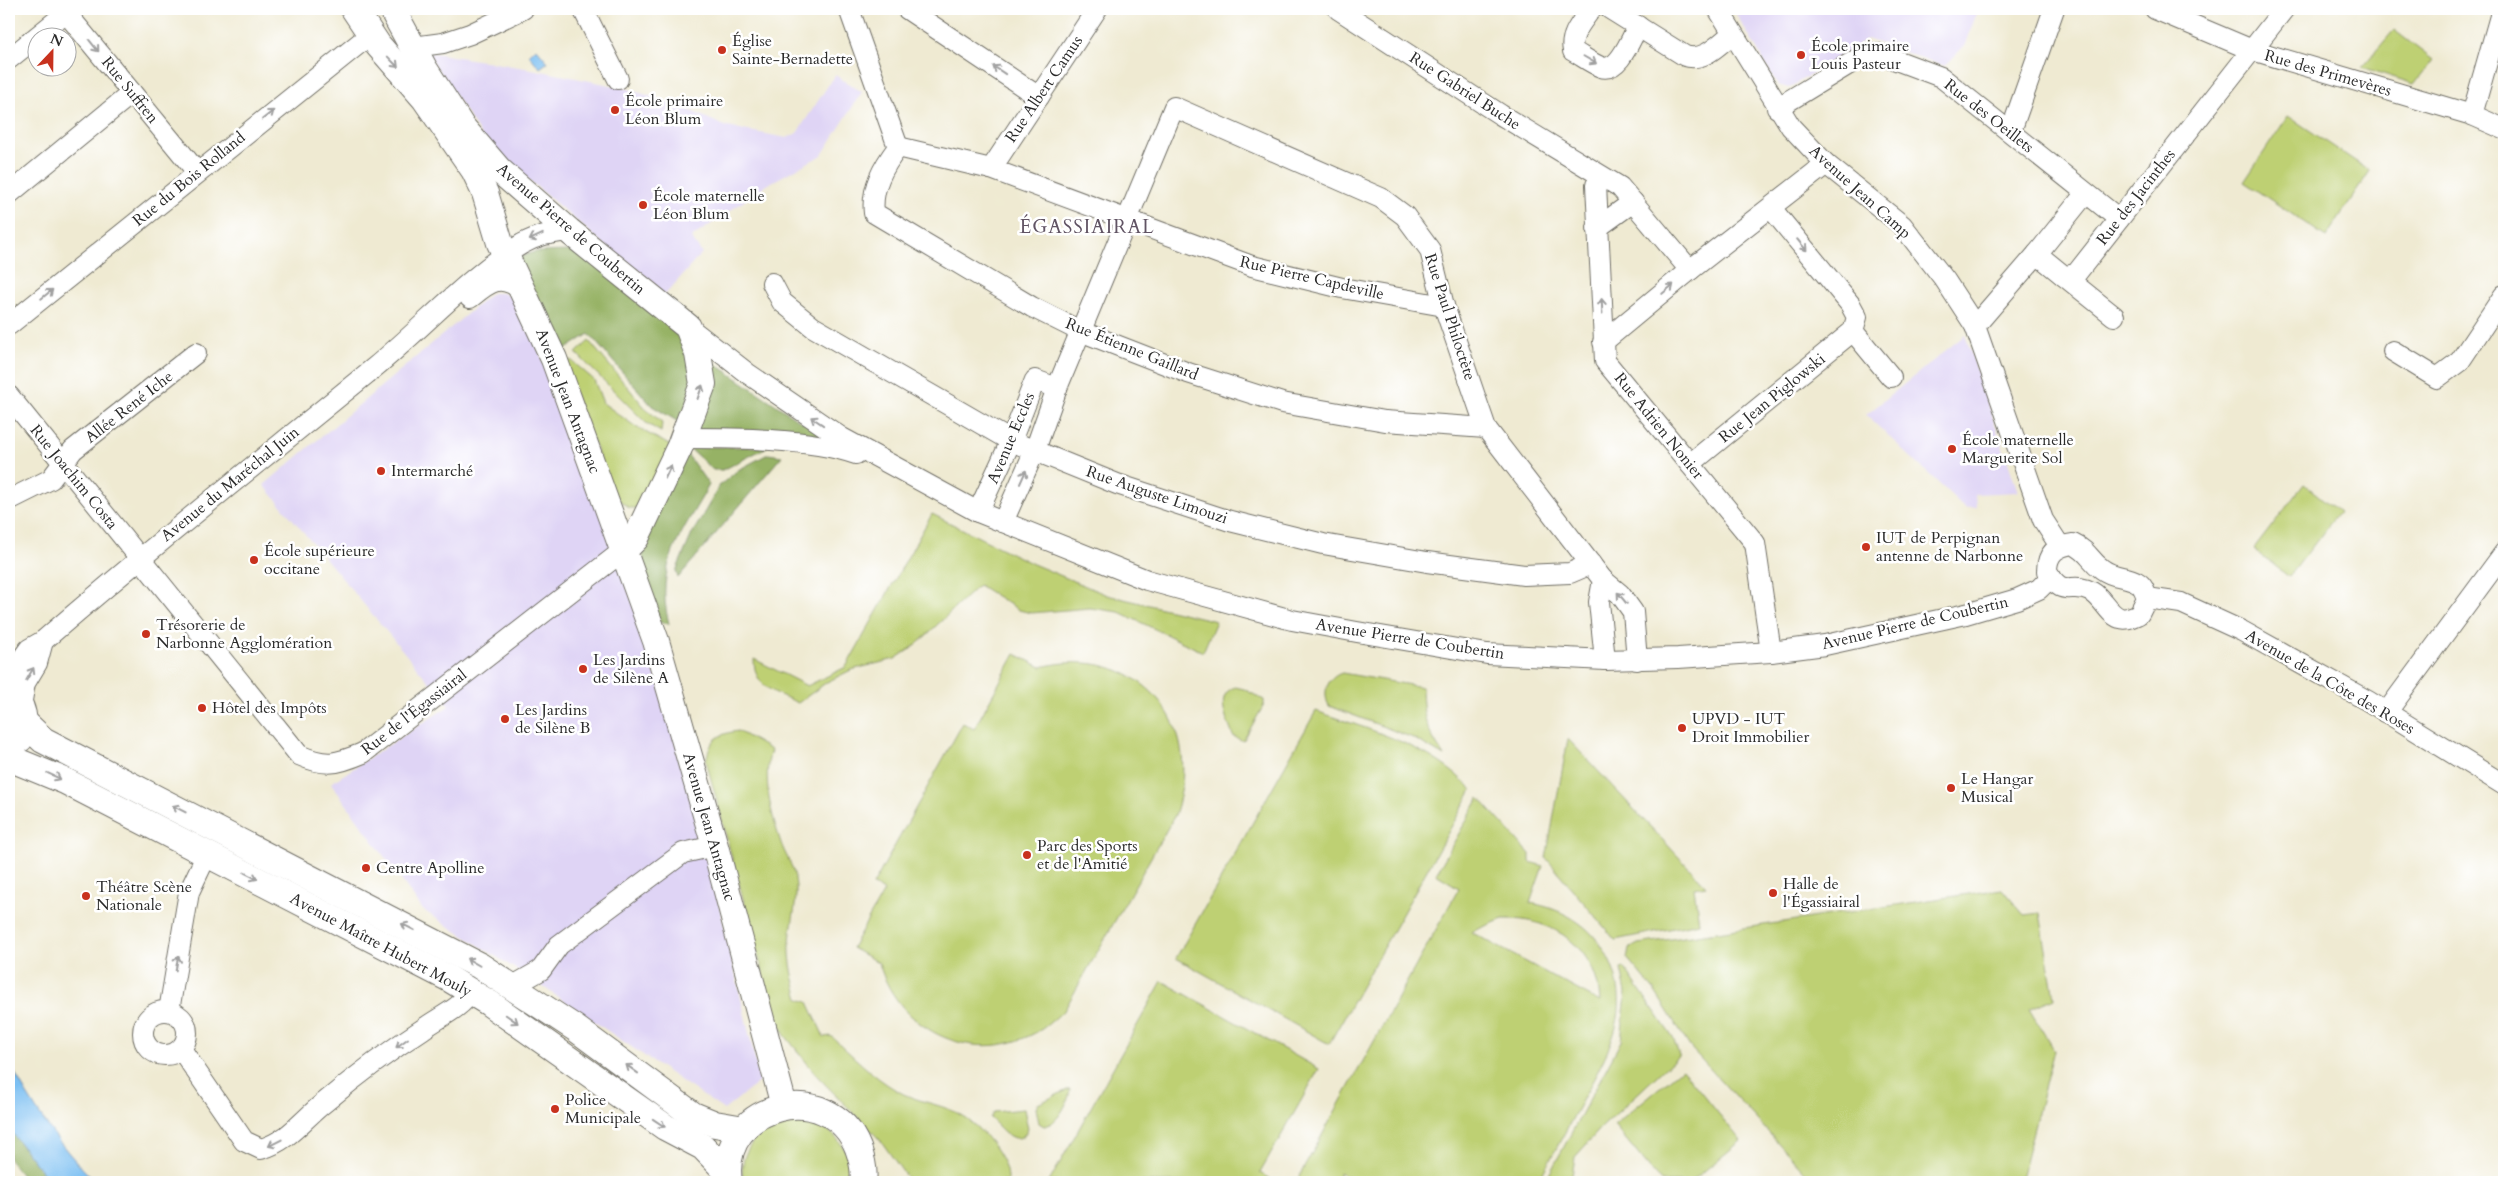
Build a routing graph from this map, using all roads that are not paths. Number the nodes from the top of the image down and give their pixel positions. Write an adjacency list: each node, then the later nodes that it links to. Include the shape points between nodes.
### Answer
1 (354, 9): 18 (main road, Avenue Jean Antagnac)
2 (392, 9): 20 (main road, Avenue Pierre de Coubertin)
3 (522, 9): 20 (street, via 470,34 443,43)
4 (583, 9): 23 (street)
5 (849, 9): 30 (street)
6 (907, 9): 25 (street, one-way to 6)
7 (1097, 9): 25 (street, Rue Albert Camus)
8 (1338, 9): 34 (street, Rue Gabriel Buche)
9 (1591, 9): 17 (street, one-way to 17, via 1573,37 1573,50 1602,67 1611,67 1618,61)
10 (1610, 9): 17 (street)
11 (1718, 9): 19 (street, Avenue Jean Camp)
12 (2054, 9): 29 (street)
13 (2155, 9): 21 (street, Rue des Primevères)
14 (2284, 9): 21 (street, Rue des Jacinthes)
15 (2502, 9): 27 (street)
16 (66, 10): 22 (street); 24 (street, Rue Suffren, one-way to 24)
17 (1638, 26): 19 (street, via 1693,58 1702,57)
18 (371, 34): 33 (street, Rue du Bois Rolland, one-way to 18); 44 (main road, Avenue Jean Antagnac, one-way to 44, via 425,99 474,170)
19 (1732, 34): 26 (street, Avenue Jean Camp)
20 (413, 47): 42 (main road, Avenue Pierre de Coubertin, via 462,127 499,170)
21 (2252, 50): 27 (street, Rue des Primevères); 39 (street, Rue des Jacinthes)
22 (9, 59)
23 (618, 79)
24 (132, 93): 33 (street, Rue Suffren); 35 (street)
25 (1039, 97): 32 (street, Rue Albert Camus)
26 (1777, 108): 29 (street, Rue des Oeillets, via 1859,58 1880,54 1940,77); 31 (street, Avenue Jean Camp)
27 (2472, 114): 28 (street, Rue des Primevères)
28 (2504, 130)
29 (2010, 131): 36 (street, Rue des Oeillets)
30 (898, 147): 32 (street, Rue Pierre Capdeville); 56 (street, Rue Étienne Gaillard, via 884,166 872,198 874,214 1032,307)
31 (1826, 164): 38 (street); 53 (street, Avenue Jean Camp, via 1902,226 1945,280)
32 (990, 169): 40 (street, Rue Pierre Capdeville)
33 (197, 172): 52 (street, Rue du Bois Rolland, one-way to 33)
34 (1595, 178): 37 (street, Rue Gabriel Buche, via 1620,187); 41 (street, Rue Adrien Nonier)
35 (9, 194)
36 (2085, 194): 39 (street, Rue des Oeillets); 43 (street)
37 (1632, 202): 41 (street); 45 (street, Rue Gabriel Buche)
38 (1771, 208): 45 (street); 57 (street, one-way to 57, via 1850,304 1857,317)
39 (2119, 219): 46 (street, Rue des Jacinthes, via 2076,274)
40 (1126, 220): 50 (street, Rue Pierre Capdeville, via 1252,266 1342,288); 50 (street, Rue Paul Philoctète, via 1174,107 1381,198 1405,216 1430,250); 56 (street)
41 (1597, 228): 58 (street, Rue Adrien Nonier, one-way to 41)
42 (569, 231): 44 (street, Avenue du Maréchal Juin, one-way to 44, via 542,234); 54 (main road, Avenue Pierre de Coubertin)
43 (2037, 254): 46 (street); 53 (street)
44 (505, 256): 48 (main road, Avenue Jean Antagnac); 55 (street, Avenue du Maréchal Juin, via 478,274)
45 (1690, 270): 58 (street, one-way to 45)
46 (2064, 276): 51 (street)
47 (772, 283): 66 (street, Rue Auguste Limouzi, via 782,302 813,327)
48 (524, 291): 55 (street, Avenue du Maréchal Juin, via 510,281 488,283 448,315); 73 (main road, Avenue Jean Antagnac, via 554,359)
49 (2504, 295): 59 (street, via 2460,361 2437,378)
50 (1444, 306): 64 (street, Rue Paul Philoctète)
51 (2114, 316)
52 (9, 325)
53 (1975, 326): 76 (street, Avenue Jean Camp, via 2043,520)
54 (688, 327): 65 (main road, one-way to 54, via 703,384 698,354); 70 (street, Avenue Pierre de Coubertin, one-way to 54, via 842,438 746,373)
55 (420, 329): 79 (street, Avenue du Maréchal Juin)
56 (1080, 330): 62 (street); 64 (street, Rue Étienne Gaillard, via 1188,373 1282,403 1385,421)
57 (1853, 331): 61 (street); 69 (street, Rue Jean Piglowski)
58 (1604, 342): 69 (street, Rue Adrien Nonier, via 1605,361)
59 (2393, 351)
60 (196, 353): 68 (street, Allée René Iche, via 73,450)
61 (1891, 377)
62 (1057, 388): 66 (street, Avenue Eccles, via 1035,380); 67 (street, Avenue Eccles)
63 (9, 396): 68 (street, Rue Joachim Costa)
64 (1486, 428): 81 (street, Rue Paul Philoctète)
65 (683, 438): 70 (street, Avenue Pierre de Coubertin, via 744,439 837,448); 72 (main road, one-way to 65)
66 (1011, 441): 67 (street, Rue Auguste Limouzi); 74 (street, Avenue Eccles)
67 (1035, 450): 75 (street, Avenue Eccles, one-way to 67); 81 (street, Rue Auguste Limouzi, via 1118,484 1220,518 1323,544 1524,575)
68 (63, 462): 71 (street, Allée René Iche, via 52,479); 79 (street, Rue Joachim Costa)
69 (1690, 464): 86 (street, Rue Adrien Nonier, via 1755,543)
70 (905, 471): 74 (street, Avenue Pierre de Coubertin)
71 (9, 500)
72 (652, 505): 73 (main road, via 638,515); 77 (main road, via 636,538)
73 (609, 508): 77 (main road, Avenue Jean Antagnac); 80 (street, via 611,538)
74 (978, 512): 75 (street, Avenue Pierre de Coubertin)
75 (1003, 522): 87 (street, Avenue Pierre de Coubertin, via 1147,580 1292,620 1487,654)
76 (2060, 546): 82 (street, via 2051,553 2047,563); 84 (street, via 2073,544 2086,550 2101,569 2139,583)
77 (624, 550): 80 (street, Rue de l'Égassiairal); 83 (main road, Avenue Jean Antagnac)
78 (2504, 553): 91 (street)
79 (140, 558): 80 (street, Rue de l'Égassiairal, via 299,755 315,762 337,763 363,753); 85 (street, Avenue du Maréchal Juin)
80 (599, 567): 83 (street)
81 (1597, 572): 87 (street); 88 (street, Rue Paul Philoctète, one-way to 81, via 1633,612)
82 (2051, 577): 84 (street, via 2064,589 2080,587 2093,592 2119,618 2138,614); 86 (street, Avenue Pierre de Coubertin, via 2039,589 2018,599 1966,614 1825,646)
83 (638, 589): 95 (main road, Avenue Jean Antagnac)
84 (2147, 598): 91 (street, Avenue de la Côte des Roses, via 2181,603 2242,631)
85 (43, 641): 89 (street, Avenue du Maréchal Juin, via 29,649); 90 (street, one-way to 85)
86 (1771, 652): 88 (street, Avenue Pierre de Coubertin)
87 (1604, 660): 88 (street, Avenue Pierre de Coubertin)
88 (1637, 660)
89 (9, 677)
90 (18, 707): 92 (main road, via 18,743); 99 (main road, Avenue Maître Hubert Mouly, one-way to 90, via 428,937 43,740)
91 (2386, 713): 94 (street, Avenue de la Côte des Roses)
92 (9, 752)
93 (9, 758): 96 (main road, Avenue Maître Hubert Mouly, one-way to 96, via 65,781)
94 (2504, 785)
95 (715, 846): 97 (street, via 683,853 559,945); 105 (main road, Avenue Jean Antagnac)
96 (207, 854): 98 (main road, Avenue Maître Hubert Mouly, one-way to 98); 102 (street, one-way to 96, via 189,892)
97 (540, 970): 99 (street); 101 (street)
98 (448, 978): 100 (main road, Avenue Maître Hubert Mouly); 103 (street)
99 (513, 986): 101 (main road, Avenue Maître Hubert Mouly)
100 (471, 992): 103 (street, via 463,1003); 107 (main road, Avenue Maître Hubert Mouly, one-way to 107, via 665,1127 703,1147)
101 (545, 1007): 106 (main road, Avenue Maître Hubert Mouly, one-way to 101, via 715,1124 693,1115)
102 (169, 1011): 104 (street, via 181,1018 187,1030); 104 (street, via 149,1018 143,1038 150,1049 160,1055)
103 (442, 1015): 104 (street, one-way to 104, via 323,1103 297,1129 274,1145 261,1149 244,1141)
104 (181, 1049)
105 (784, 1106): 106 (main road, via 762,1114); 108 (main road, via 811,1108 842,1123 854,1138 862,1158)
106 (744, 1129): 107 (main road, via 730,1157)
107 (729, 1178)
108 (865, 1181)

